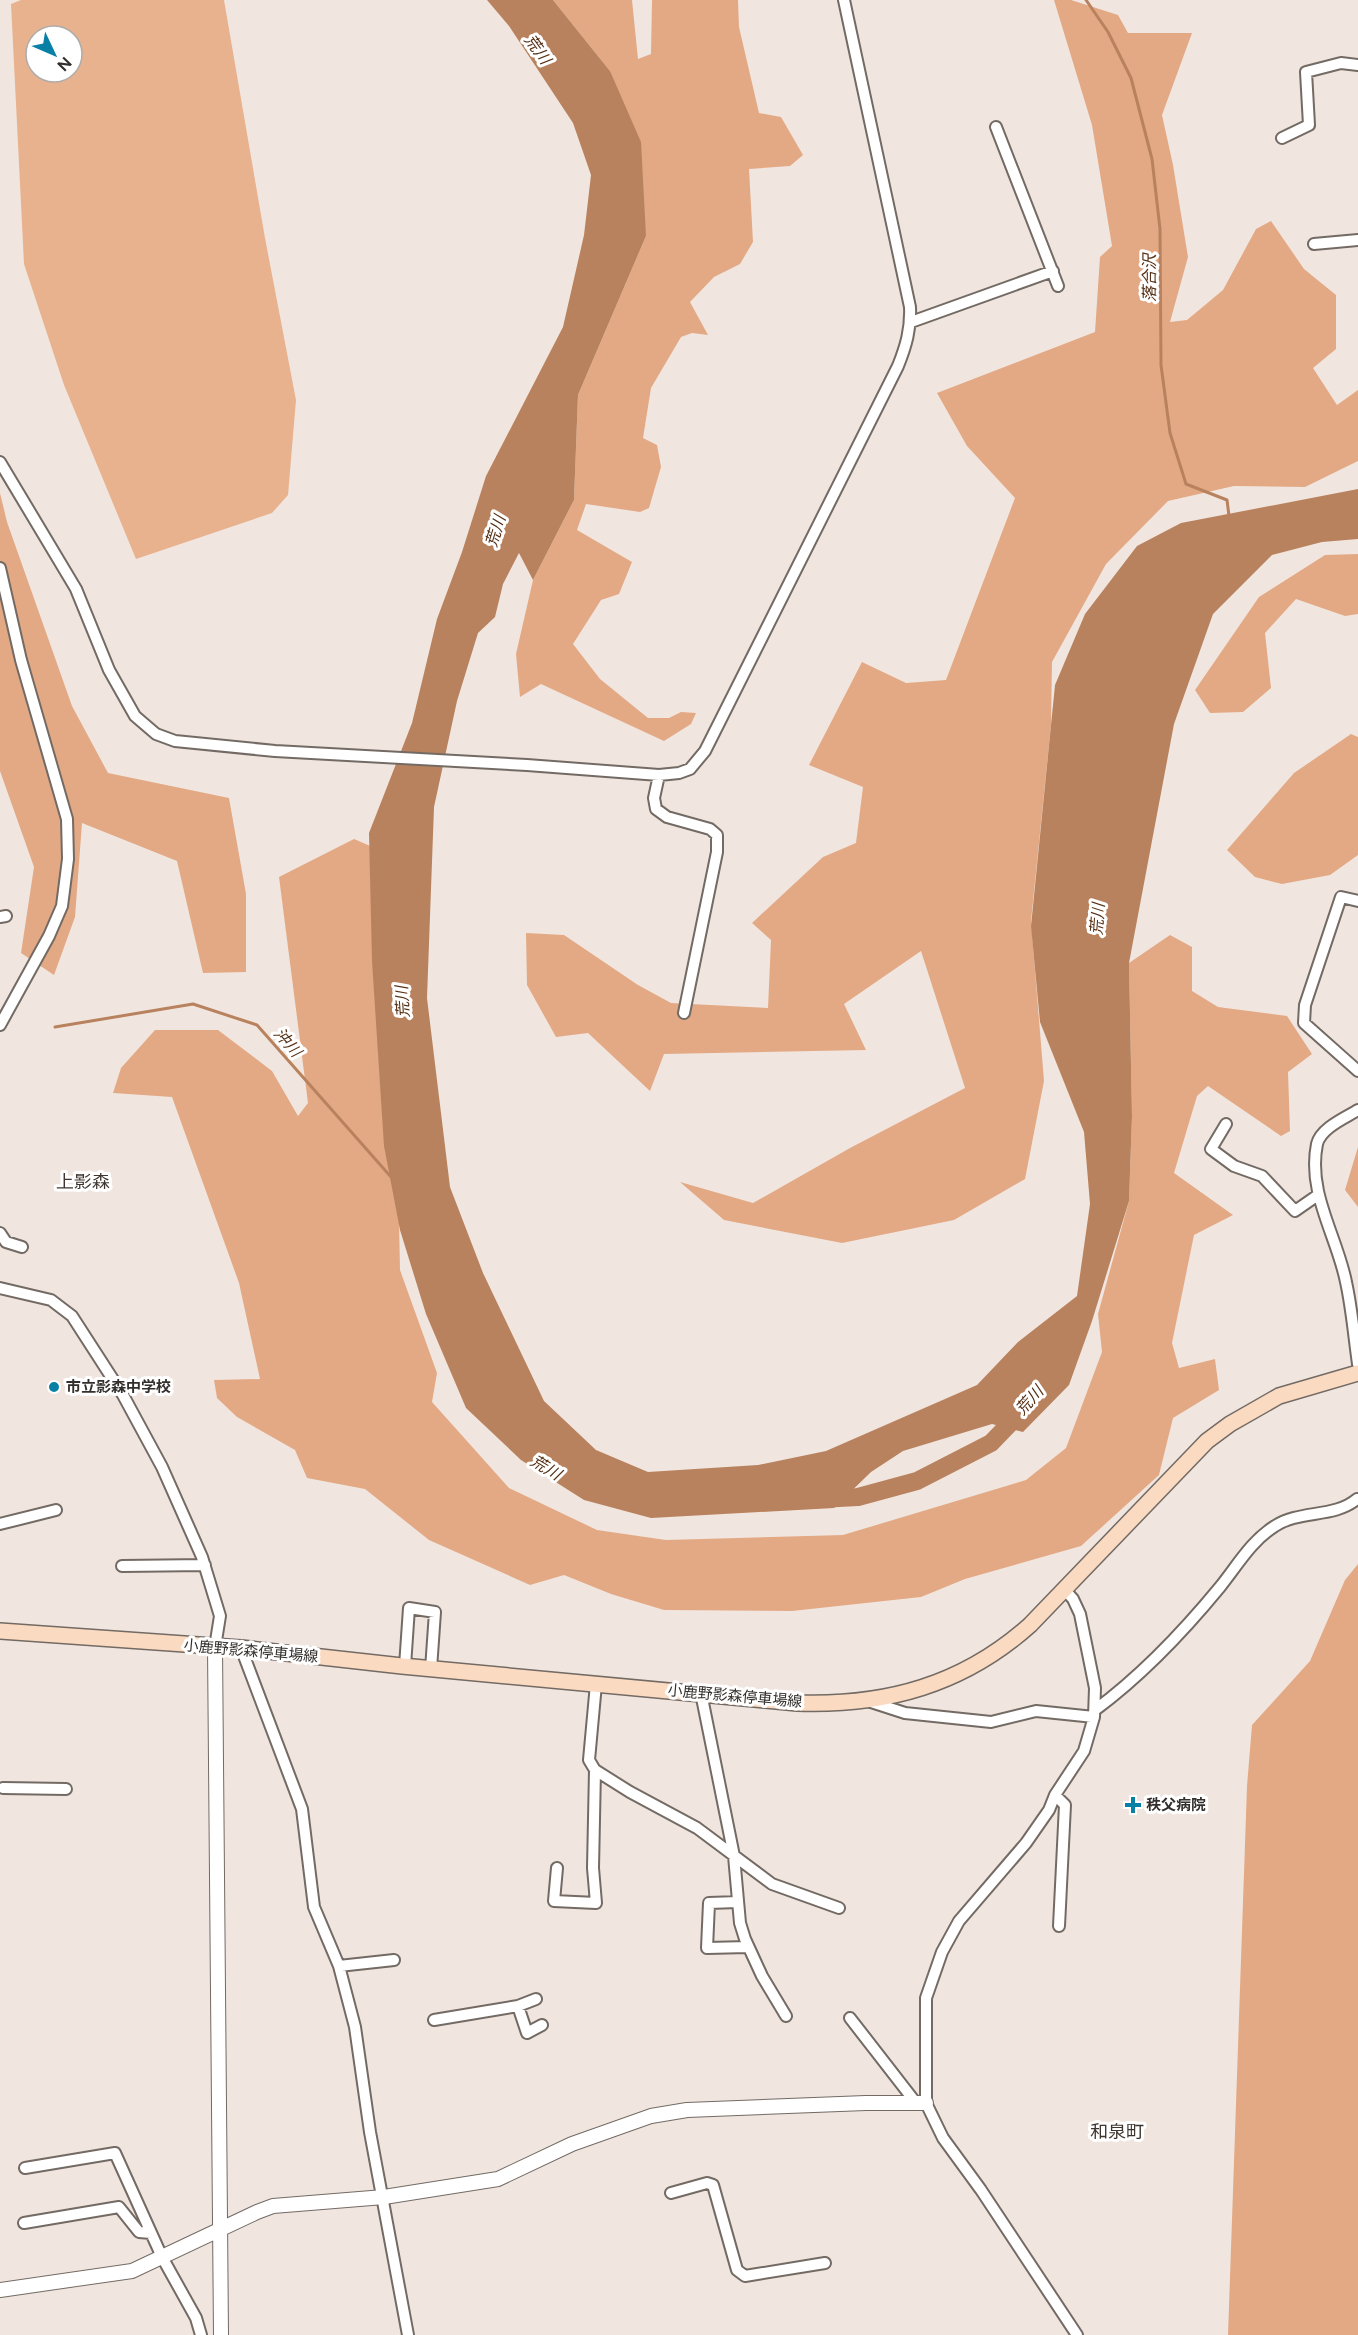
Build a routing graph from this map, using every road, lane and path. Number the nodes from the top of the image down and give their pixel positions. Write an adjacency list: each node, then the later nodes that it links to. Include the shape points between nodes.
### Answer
1 (844, 0): 9 (street, via 899,249)
2 (1358, 65): 4 (street, via 1341,63 1306,72 1309,125)
3 (996, 127): 7 (street)
4 (1282, 138)
5 (1358, 240): 6 (street)
6 (1314, 244)
7 (1053, 271): 8 (street); 9 (street)
8 (1058, 286)
9 (911, 322): 12 (street, via 898,366 705,751 690,769)
10 (0, 462): 12 (street, via 76,589 109,670 135,716 156,734 175,741 275,751)
11 (0, 568): 15 (street, via 21,660 67,819 68,859 62,906)
12 (659, 775): 14 (street, via 656,809 667,817 710,829 717,835 717,852)
13 (1358, 901): 16 (street, via 1341,897 1305,1005 1304,1023)
14 (684, 1012)
15 (0, 1025)
16 (1358, 1071)
17 (1358, 1110): 19 (street, via 1324,1132 1317,1143)
18 (1226, 1124): 19 (street, via 1211,1149 1234,1166 1262,1176 1295,1211)
19 (1318, 1195): 23 (street, via 1346,1281)
20 (0, 1233): 21 (street, via 6,1242)
21 (22, 1247)
22 (0, 1288): 28 (street, via 51,1300 80,1325 162,1467)
23 (1358, 1364)
24 (1358, 1373): 30 (main road, 小鹿野影森停車場線, via 1279,1396 1230,1424 1207,1441)
25 (1357, 1499): 39 (street, via 1350,1505 1275,1525 1245,1552 1220,1587 1127,1686)
26 (56, 1510): 27 (street)
27 (0, 1524)
28 (205, 1565): 29 (street); 32 (street, via 220,1616)
29 (122, 1566)
30 (1064, 1589): 38 (main road, 小鹿野影森停車場線, via 1006,1646 977,1664 940,1682); 39 (street, via 1080,1614 1095,1688)
31 (0, 1631): 32 (main road, 小鹿野影森停車場線)
32 (215, 1647): 33 (main road, 小鹿野影森停車場線); 63 (street)
33 (241, 1648): 34 (main road, 小鹿野影森停車場線); 51 (street, via 302,1809 314,1907)
34 (405, 1666): 35 (main road, 小鹿野影森停車場線); 35 (street, via 409,1608 435,1612)
35 (431, 1669): 36 (main road, 小鹿野影森停車場線)
36 (596, 1684): 37 (main road, 小鹿野影森停車場線); 40 (street, via 589,1760)
37 (701, 1693): 38 (main road, 小鹿野影森停車場線, via 831,1704); 44 (street)
38 (868, 1701): 39 (street, via 905,1713 991,1722 1036,1711)
39 (1095, 1713): 43 (street, via 1084,1751)
40 (595, 1770): 44 (street, via 697,1827); 45 (street, via 596,1903 554,1901)
41 (3, 1788): 42 (street)
42 (66, 1790)
43 (1055, 1795): 48 (street, via 1065,1805); 58 (street, via 1026,1843 959,1921 942,1952 926,1998)
44 (734, 1856): 46 (street); 47 (street, via 772,1884)
45 (557, 1868)
46 (738, 1902): 49 (street); 49 (street, via 709,1904 707,1948)
47 (839, 1908)
48 (1059, 1926)
49 (748, 1947): 54 (street)
50 (394, 1960): 51 (street)
51 (339, 1966): 61 (street, via 355,2026)
52 (536, 1999): 53 (street)
53 (518, 2006): 56 (street); 57 (street, via 527,2033)
54 (786, 2016)
55 (850, 2018): 58 (street)
56 (434, 2020)
57 (542, 2025)
58 (921, 2103): 61 (street, via 734,2107 651,2115 572,2144 498,2179); 71 (street)
59 (25, 2169): 64 (street, via 114,2153)
60 (671, 2193): 66 (street, via 707,2183 713,2185 737,2270 745,2276)
61 (384, 2197): 63 (street, via 273,2206); 70 (street)
62 (24, 2223): 64 (street, via 119,2207 139,2232)
63 (221, 2229): 65 (street); 69 (street)
64 (151, 2233): 65 (street)
65 (162, 2257): 67 (street, via 132,2271); 68 (street, via 196,2318)
66 (825, 2263)
67 (0, 2290)
68 (201, 2335)
69 (221, 2335)
70 (408, 2335)
71 (1077, 2335)

